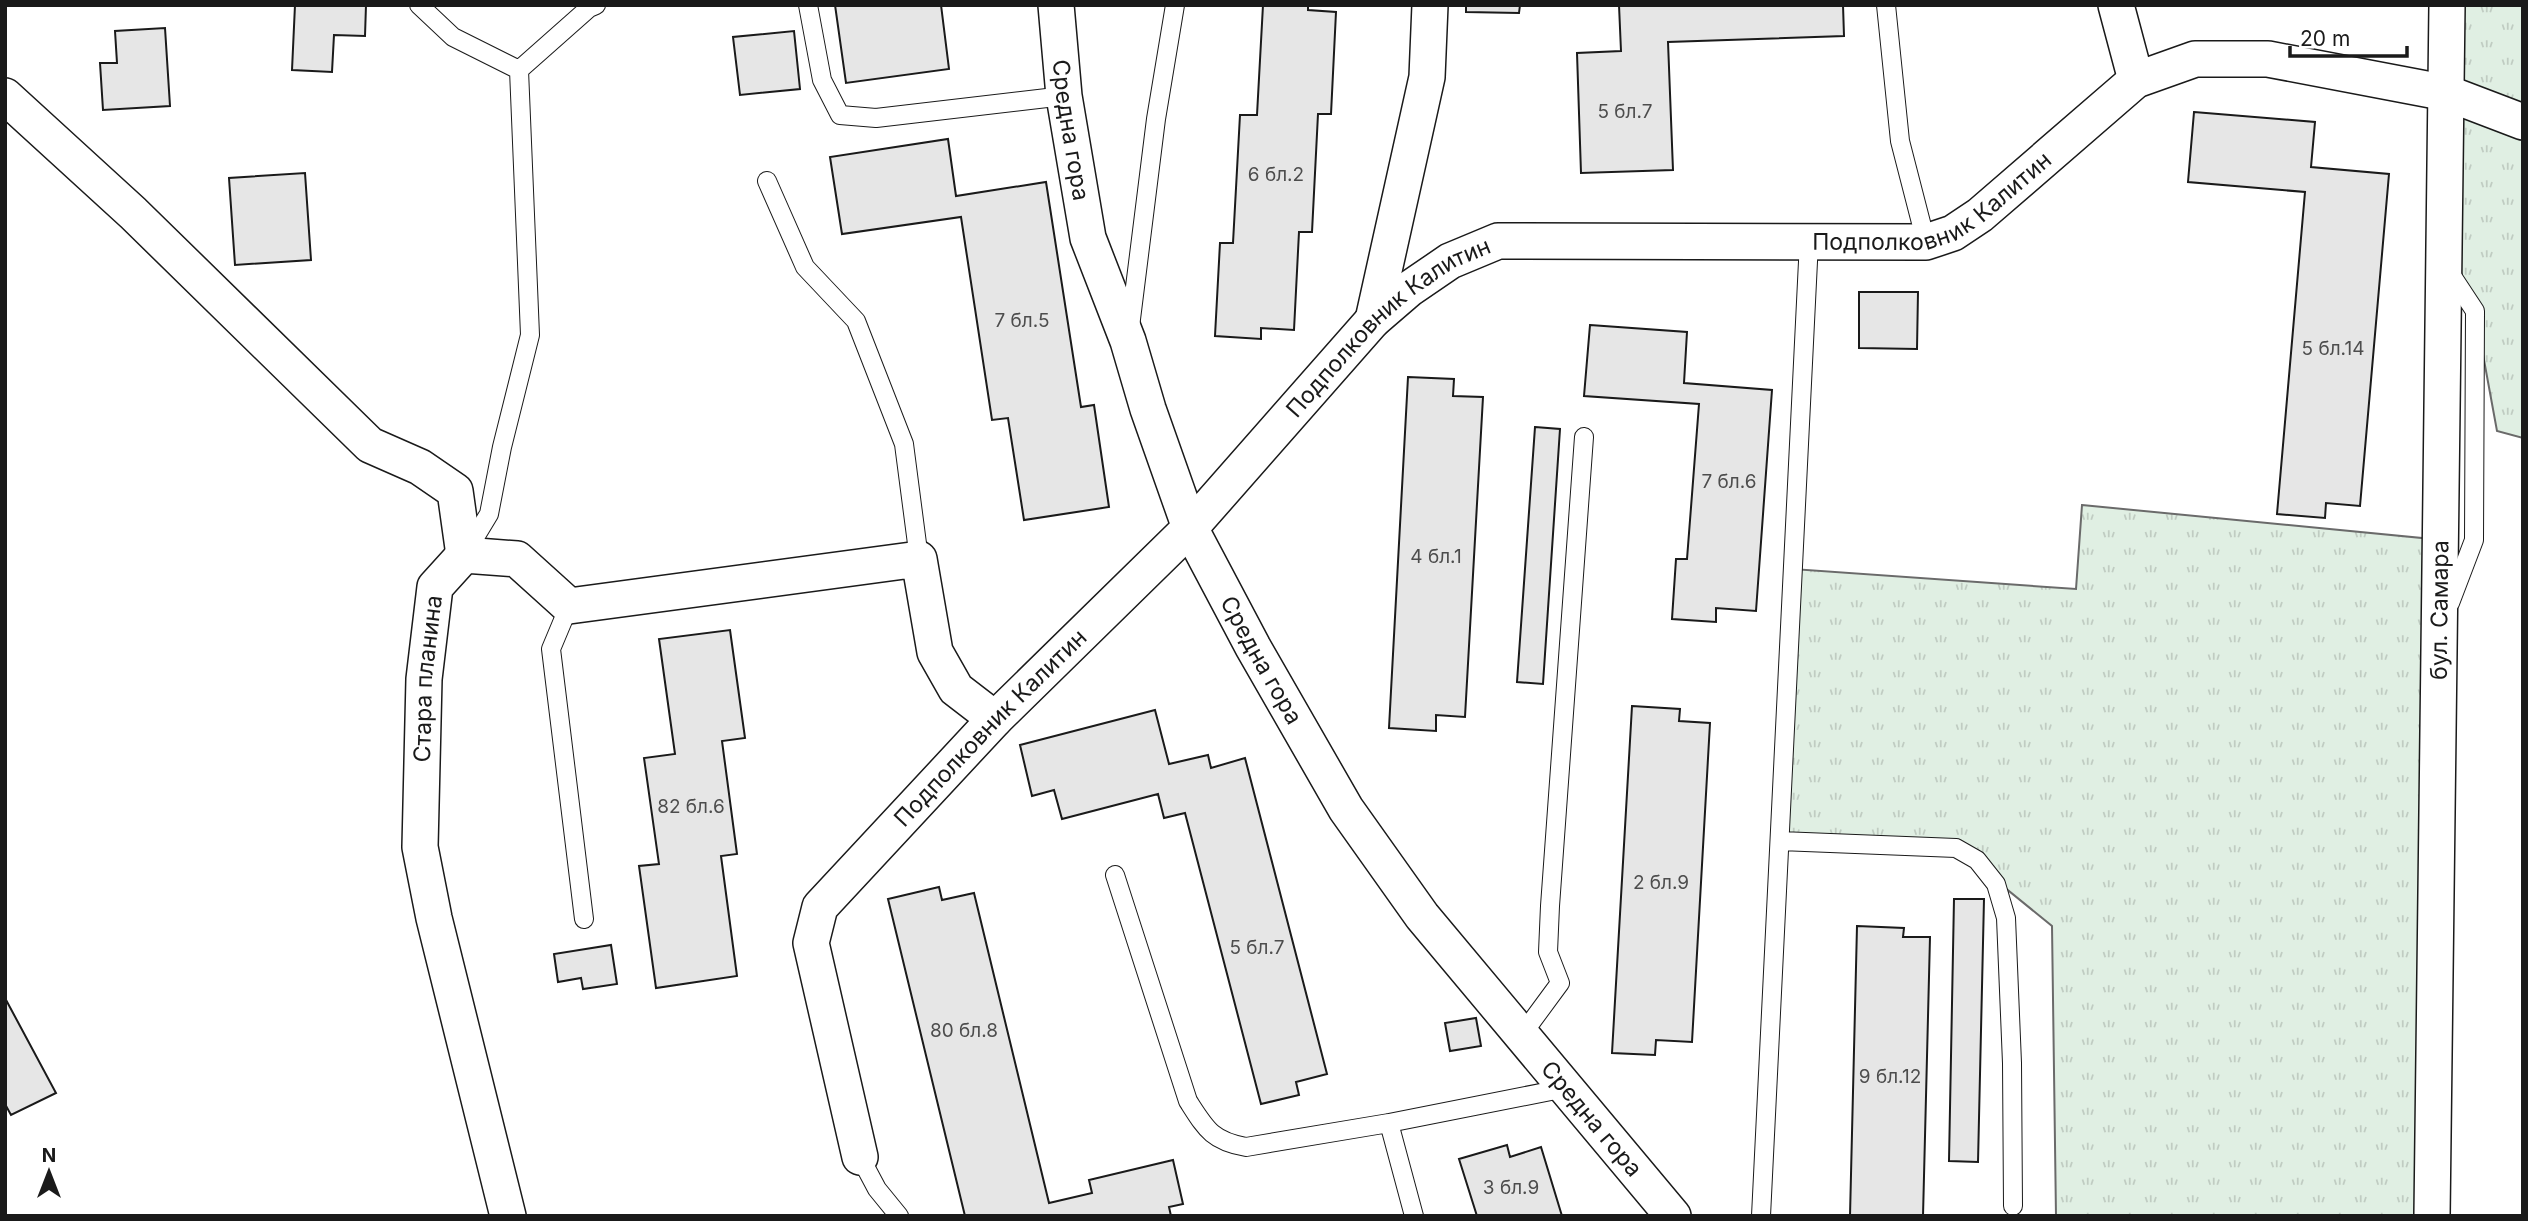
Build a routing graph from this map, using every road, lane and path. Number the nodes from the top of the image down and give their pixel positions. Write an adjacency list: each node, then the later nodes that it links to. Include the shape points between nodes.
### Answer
1 (419, 5): 10 (lane, via 453,37)
2 (596, 5): 10 (lane)
3 (808, 5): 14 (lane, via 822,80 840,116 876,118)
4 (1056, 5): 14 (street, Средна гора)
5 (1175, 5): 20 (lane)
6 (1430, 5): 19 (street, via 1427,77)
7 (1886, 5): 18 (lane, via 1900,141)
8 (2447, 5): 12 (street, бул. Самара)
9 (2114, 8): 11 (street)
10 (519, 70): 23 (lane, via 530,335 489,514)
11 (2136, 80): 12 (street, Подполковник Калитин, via 2195,59 2268,59); 18 (street, Подполковник Калитин, via 1980,215 1953,233)
12 (2447, 93): 15 (street, Подполковник Калитин); 40 (street, бул. Самара)
13 (5, 96): 23 (street, via 133,213 370,445 420,467 455,491)
14 (1064, 96): 20 (street, Средна гора, via 1088,237)
15 (2523, 122)
16 (767, 181): 24 (lane, via 805,267 856,321 904,444)
17 (1808, 241): 18 (street, Подполковник Калитин); 19 (street, Подполковник Калитин, via 1499,241 1450,261); 27 (lane)
18 (1926, 242)
19 (1373, 320): 22 (street, Подполковник Калитин)
20 (1128, 341): 22 (street, Средна гора)
21 (1584, 437): 30 (lane, via 1549,906 1548,952 1560,983)
22 (1190, 528): 26 (street, Подполковник Калитин); 30 (street, Средна гора, via 1346,809 1422,916)
23 (464, 555): 25 (street, via 517,559); 35 (street, Стара планина, via 435,587 424,679 420,847)
24 (919, 559): 25 (street); 26 (street, via 935,652 956,689)
25 (569, 606): 29 (lane, via 551,649)
26 (995, 719): 33 (street, Подполковник Калитин, via 820,907 811,943)
27 (1780, 841): 34 (lane, via 1956,848 1977,860 1996,884 2007,918); 39 (lane)
28 (1115, 875): 32 (lane, via 1188,1101 1208,1132 1227,1144 1246,1147)
29 (584, 919)
30 (1521, 1036): 31 (street, Средна гора)
31 (1566, 1088): 32 (lane); 38 (street, Средна гора)
32 (1389, 1123): 37 (lane)
33 (860, 1157): 36 (lane)
34 (2013, 1206)
35 (508, 1216)
36 (899, 1216)
37 (1414, 1216)
38 (1673, 1216)
39 (1761, 1216)
40 (2432, 1216)

